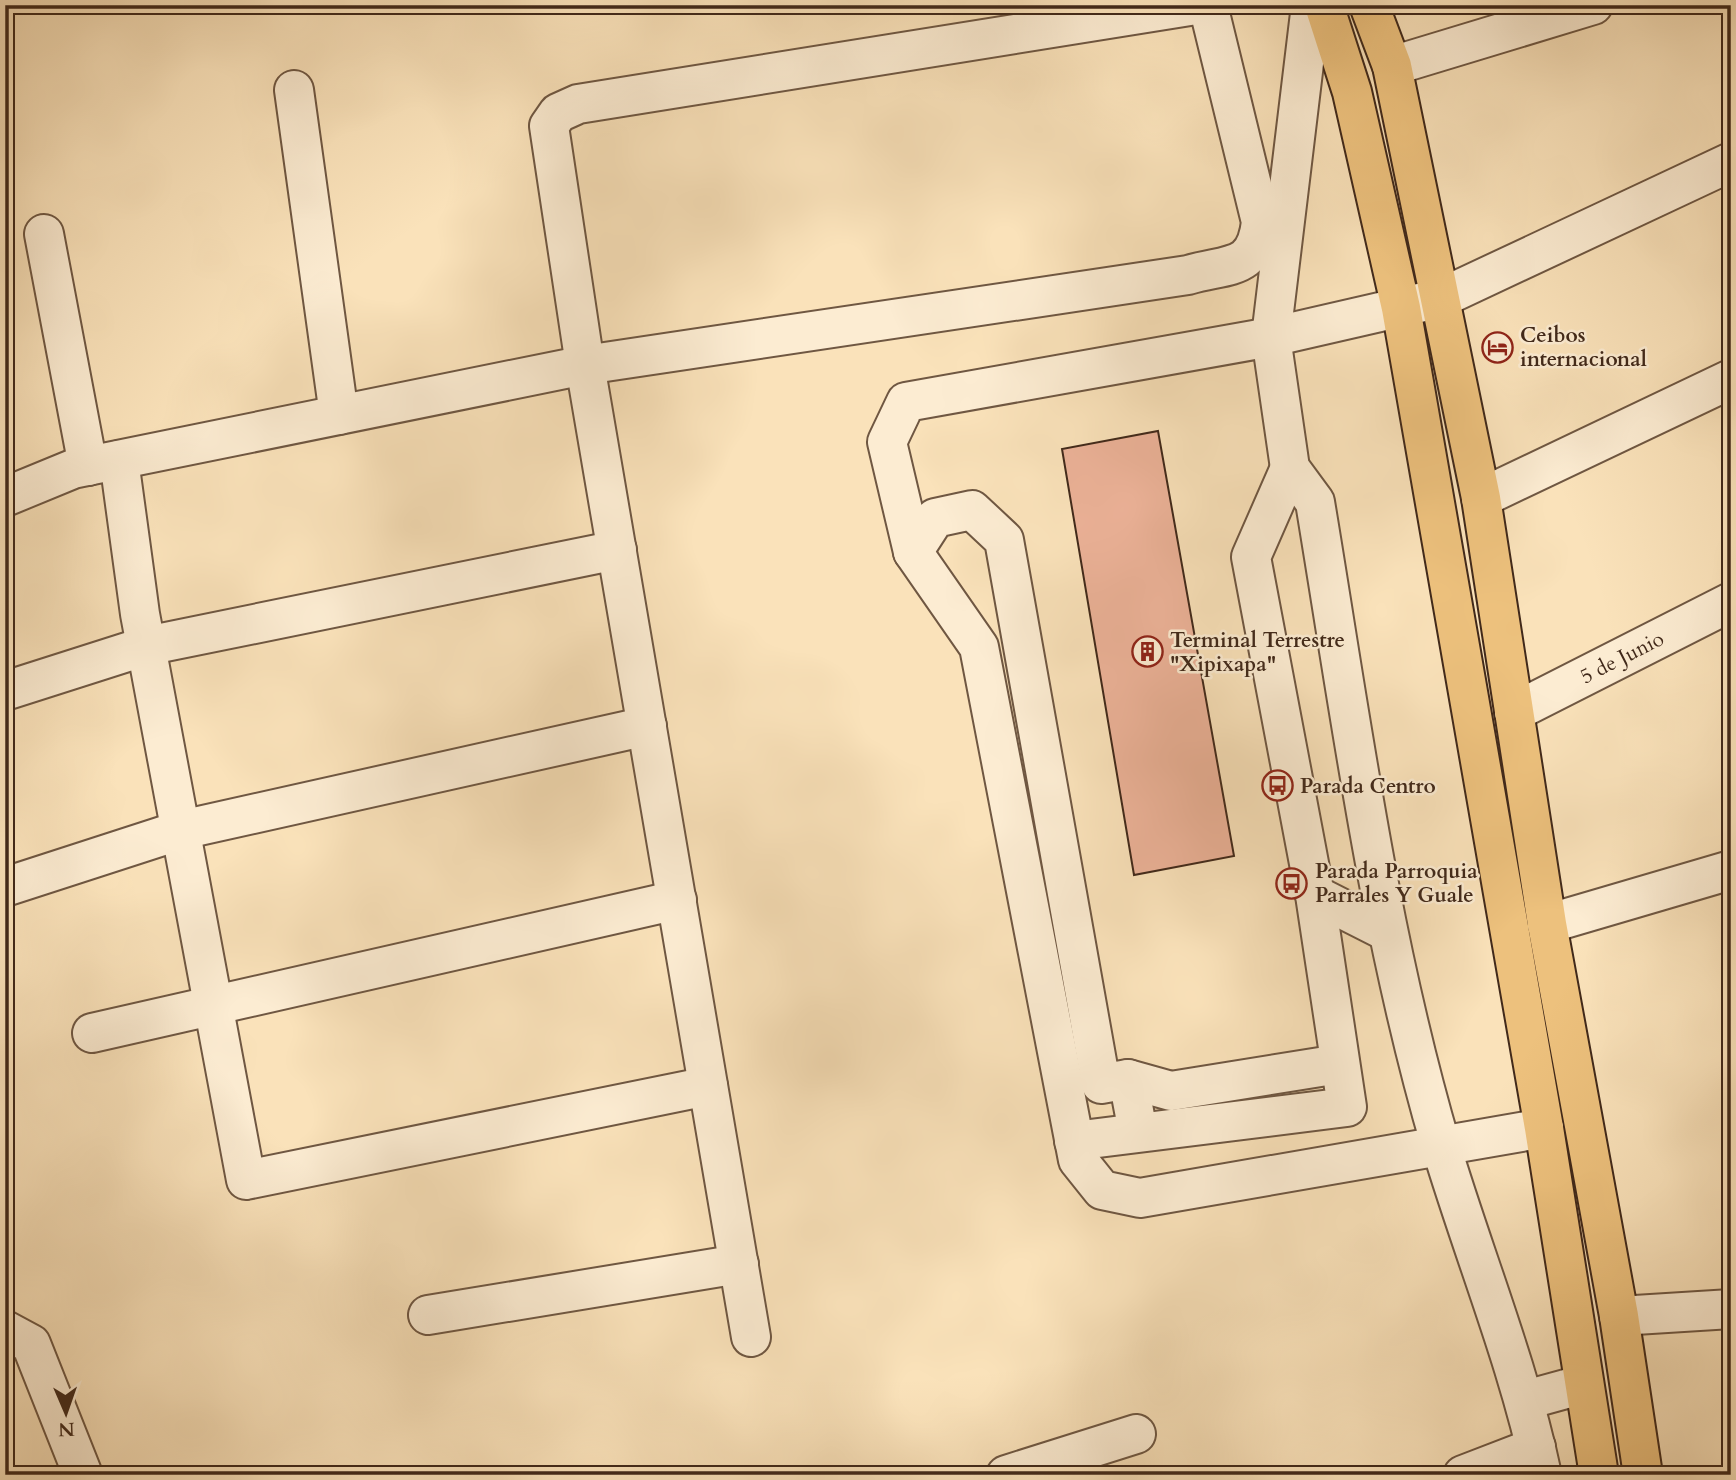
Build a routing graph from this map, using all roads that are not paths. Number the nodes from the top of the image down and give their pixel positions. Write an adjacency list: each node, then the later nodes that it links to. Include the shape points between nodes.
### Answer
1 (1196, 5): 14 (street, via 568,107 549,126)
2 (1208, 5): 14 (street, via 1261,222 1258,244 1243,260 1188,275)
3 (1311, 5): 13 (street)
4 (1324, 5): 12 (highway, via 1352,92)
5 (1369, 5): 7 (highway)
6 (1592, 5): 7 (street)
7 (1392, 66): 11 (highway)
8 (295, 90): 16 (street)
9 (1731, 162): 11 (street)
10 (44, 234): 17 (street)
11 (1441, 298): 12 (street); 20 (highway)
12 (1401, 308): 13 (street); 40 (highway)
13 (1271, 337): 18 (street); 22 (street, via 906,402 887,442)
14 (585, 365): 16 (street); 21 (street)
15 (1731, 379): 20 (street)
16 (339, 415): 17 (street)
17 (104, 463): 19 (street); 24 (street)
18 (1290, 468): 31 (street, via 1251,556); 34 (street, via 1315,502)
19 (5, 496)
20 (1481, 498): 26 (highway)
21 (617, 550): 24 (street); 27 (street)
22 (913, 552): 38 (street, via 935,518 972,510 1004,540 1101,1084); 42 (street, via 979,647)
23 (1731, 602): 26 (street, 5 de Junio)
24 (146, 646): 25 (street); 28 (street)
25 (5, 691)
26 (1514, 712): 33 (highway)
27 (647, 726): 28 (street); 32 (street)
28 (181, 830): 30 (street); 35 (street)
29 (1731, 870): 33 (street)
30 (5, 887)
31 (1315, 895): 34 (street); 37 (street)
32 (677, 900): 35 (street); 39 (street)
33 (1547, 924): 47 (highway)
34 (1386, 931): 43 (street)
35 (215, 1003): 36 (street); 39 (street, via 246,1180)
36 (92, 1033)
37 (1339, 1064): 38 (street, via 1171,1091); 41 (street, via 1347,1107)
38 (1128, 1079): 41 (street)
39 (708, 1086): 44 (street)
40 (1544, 1128): 43 (street); 50 (highway)
41 (1138, 1132): 42 (street)
42 (1074, 1141): 43 (street, via 1078,1160 1102,1190 1140,1198)
43 (1441, 1146): 51 (street)
44 (739, 1264): 46 (street); 49 (street)
45 (1731, 1309): 47 (street)
46 (428, 1315)
47 (1619, 1316): 58 (highway)
48 (5, 1330): 54 (street, via 31,1344)
49 (751, 1337)
50 (1584, 1384): 51 (street); 57 (highway)
51 (1526, 1400): 53 (street)
52 (1136, 1434): 55 (street)
53 (1539, 1461): 56 (street)
54 (83, 1475)
55 (1006, 1475)
56 (1463, 1475)
57 (1599, 1475)
58 (1643, 1475)

